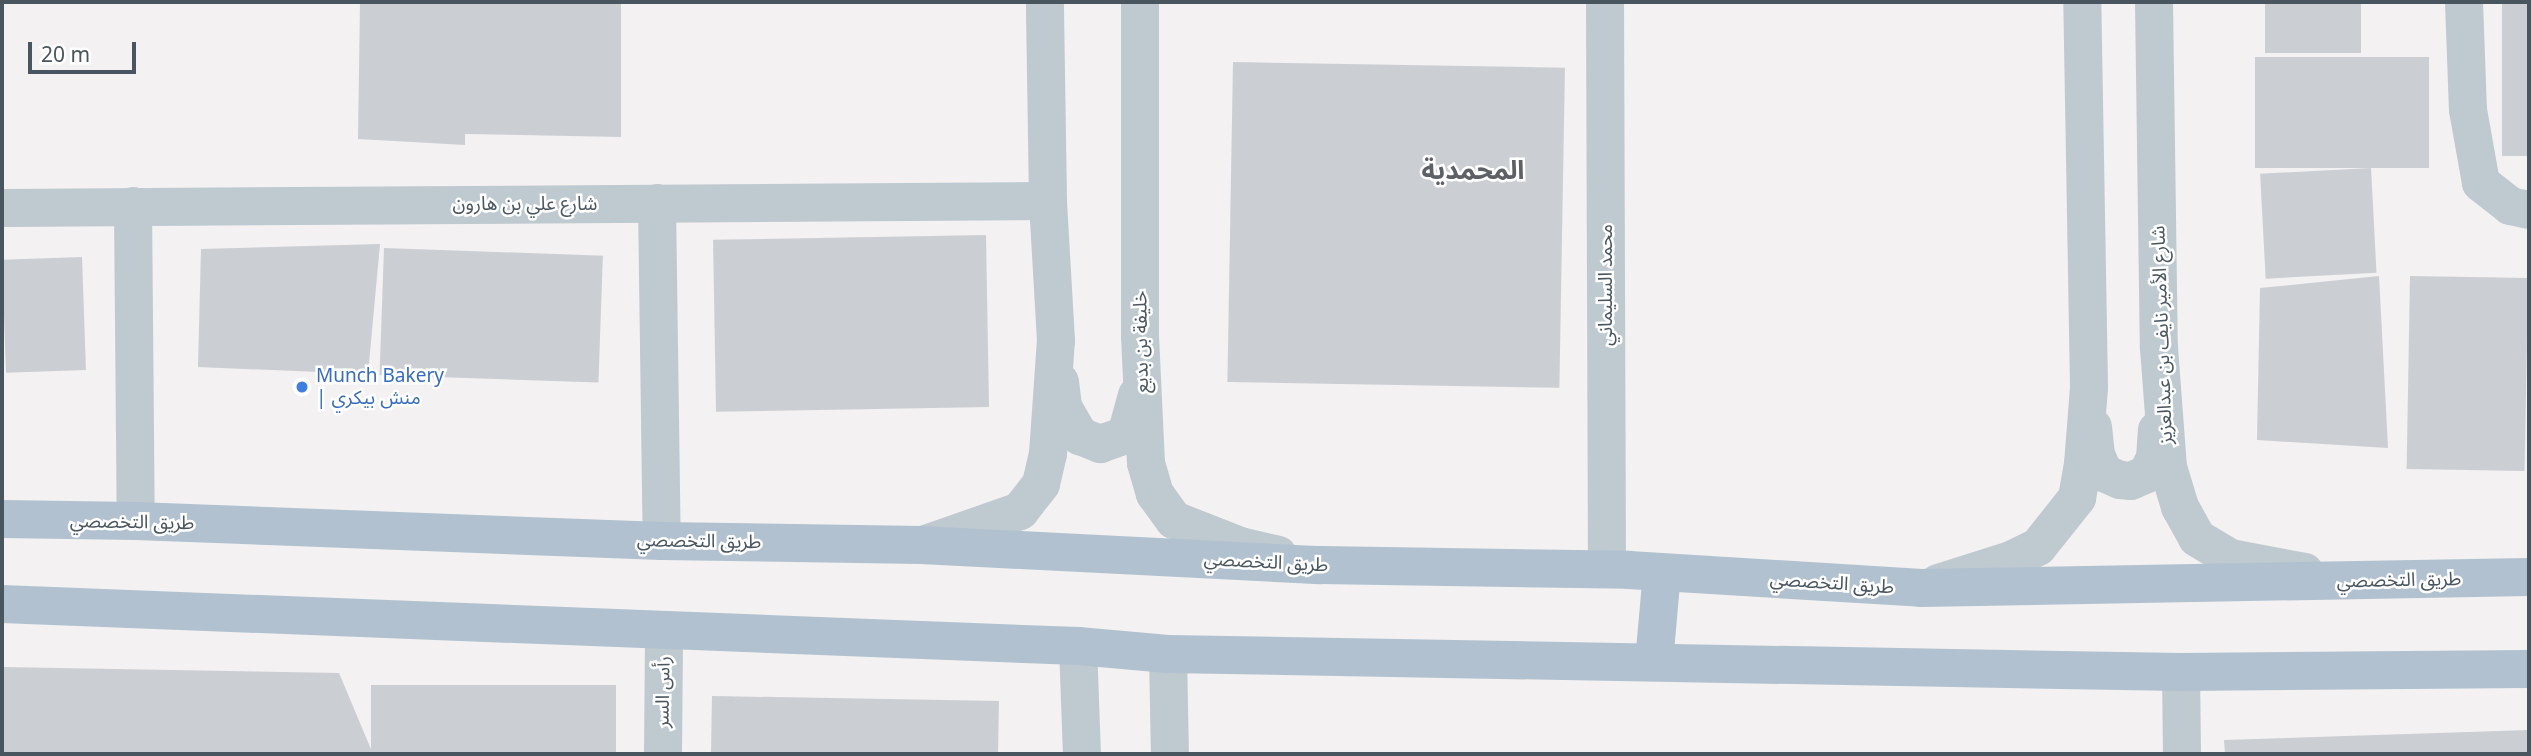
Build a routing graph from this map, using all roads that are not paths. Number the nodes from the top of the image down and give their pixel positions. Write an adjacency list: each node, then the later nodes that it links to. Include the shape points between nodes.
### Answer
1 (1045, 2): 7 (street)
2 (1140, 2): 12 (street, خليفة بن بديع)
3 (1605, 2): 21 (street, محمد السليماني)
4 (2082, 2): 15 (street)
5 (2154, 2): 14 (street, شارع الأمير نايف بن عبدالعزيز)
6 (2464, 2): 11 (street, via 2468,110 2481,184 2510,206)
7 (1048, 201): 8 (street, شارع علي بن هارون); 13 (street)
8 (657, 203): 9 (street, شارع علي بن هارون); 18 (street)
9 (133, 206): 10 (street, شارع علي بن هارون); 17 (street)
10 (2, 208)
11 (2529, 209)
12 (1140, 336): 13 (street, via 1139,387 1126,435 1100,444 1080,436 1063,407); 20 (street, خليفة بن بديع, via 1146,463 1155,494 1174,520 1240,545)
13 (1056, 341): 19 (street, via 1048,454 1041,484 1020,511)
14 (2160, 368): 15 (street, via 2155,458 2147,474 2131,481 2104,472 2096,454); 24 (street, شارع الأمير نايف بن عبدالعزيز, via 2168,467 2180,507 2197,538 2230,558)
15 (2089, 387): 25 (street, via 2077,498 2057,527 2038,547)
16 (2, 519): 17 (main road, طريق التخصصي)
17 (136, 521): 18 (main road, طريق التخصصي)
18 (662, 541): 19 (main road, طريق التخصصي)
19 (921, 545): 20 (main road, طريق التخصصي)
20 (1321, 565): 21 (main road, طريق التخصصي)
21 (1607, 569): 22 (main road, طريق التخصصي)
22 (1662, 572): 25 (main road, طريق التخصصي); 30 (main road)
23 (2529, 577): 24 (main road, طريق التخصصي)
24 (2356, 582): 25 (main road, طريق التخصصي)
25 (1920, 588)
26 (2, 604): 27 (main road)
27 (664, 630): 28 (main road); 33 (street, رأس السر)
28 (1078, 646): 29 (main road); 34 (street)
29 (1168, 654): 30 (main road); 35 (street)
30 (1654, 662): 32 (main road)
31 (2529, 670): 32 (main road)
32 (2181, 671): 36 (street)
33 (663, 754)
34 (1082, 754)
35 (1170, 754)
36 (2182, 754)

